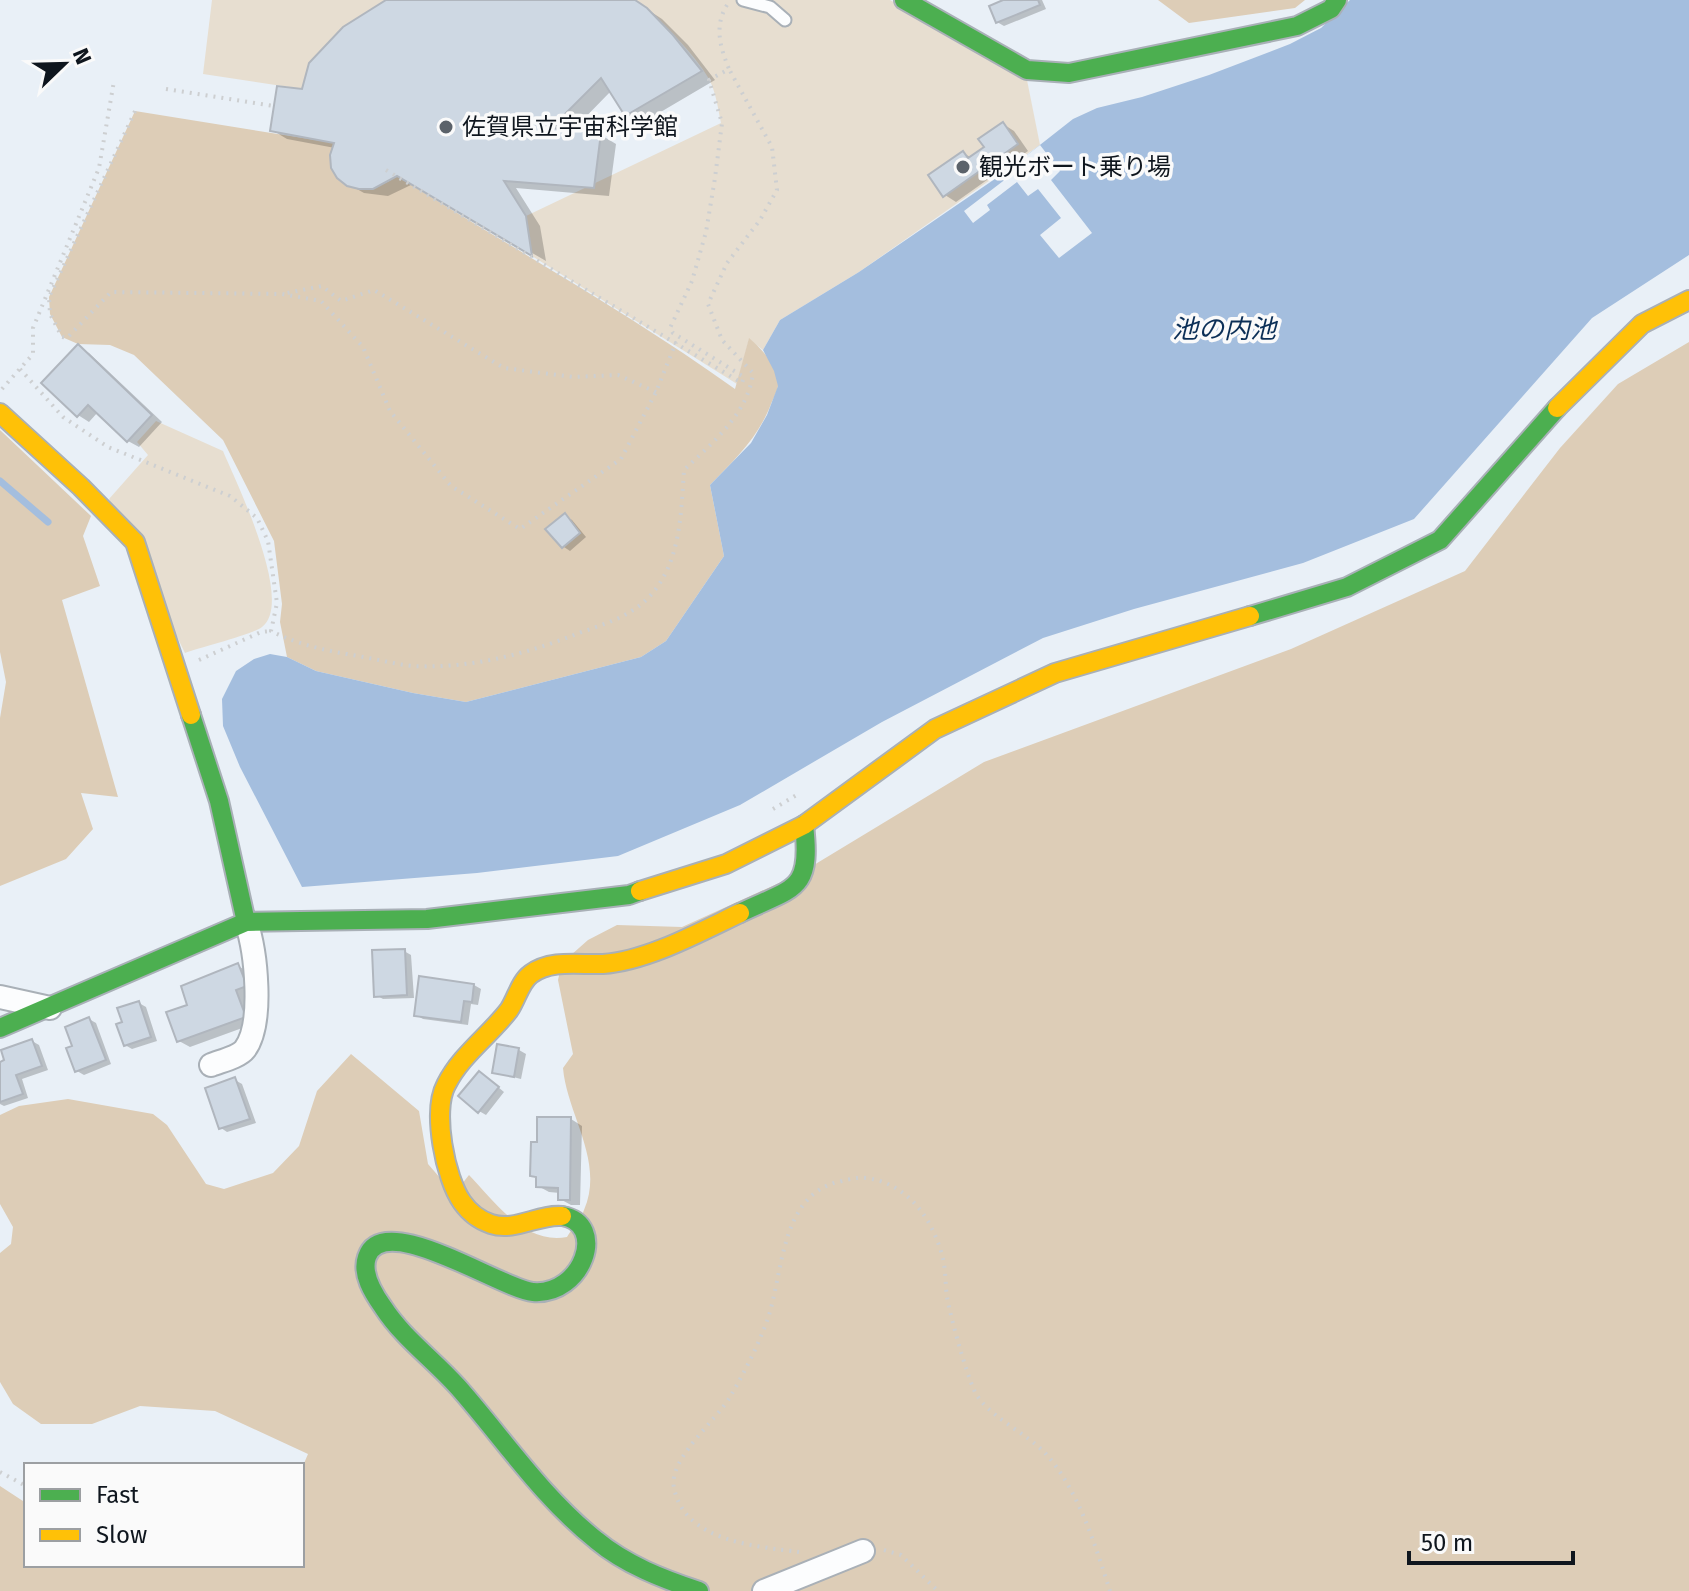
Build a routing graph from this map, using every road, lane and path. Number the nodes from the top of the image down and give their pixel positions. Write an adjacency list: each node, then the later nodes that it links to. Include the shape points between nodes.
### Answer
1 (731, 0): 6 (path, via 719,19 721,50)
2 (743, 0): 5 (lane, via 770,7)
3 (904, 0): 4 (street, via 1027,70 1069,73 1297,26 1331,9)
4 (1337, 0)
5 (785, 20)
6 (729, 69): 14 (path, via 709,80 722,123 715,178 692,281 670,328 744,377 742,383); 18 (path, via 772,147 777,190 727,263 708,304 722,340 753,373 728,428 684,470 679,537 650,596 629,614 553,643 457,666 411,666 317,649)
7 (114, 81): 15 (path, via 99,168 33,328 33,354)
8 (166, 89): 9 (path)
9 (274, 106)
10 (135, 111): 12 (path, via 49,297 50,314 62,337 67,338 111,292)
11 (386, 170): 14 (path)
12 (282, 294): 16 (path, via 322,286 341,301 374,290 504,368 573,377 618,375); 16 (path, via 321,301 363,347 390,411 451,486 520,529 621,459)
13 (1689, 300): 22 (street, via 1642,324 1556,409 1440,540 1347,587 1055,673 935,729)
14 (676, 342): 16 (path)
15 (20, 369): 17 (path); 18 (path, via 63,417 108,447 230,496 257,518 268,541 277,603)
16 (656, 392)
17 (0, 399): 19 (street, via 135,542)
18 (271, 631): 19 (path)
19 (177, 667): 23 (street, via 219,801)
20 (809, 788): 21 (path)
21 (768, 812)
22 (804, 825): 23 (street, via 726,864 629,895 427,919); 32 (street, via 806,874 792,888 648,952 533,973 447,1081 439,1103 447,1170 458,1199 473,1215 495,1226 518,1227 553,1214 568,1216 581,1226 587,1243 584,1263 572,1278 550,1292 512,1288 392,1238 368,1252 364,1268 395,1326 450,1377 540,1489 597,1542 654,1576)
23 (246, 922): 25 (street); 27 (street, via 255,948 255,1031 243,1052)
24 (0, 997): 25 (street)
25 (51, 1008): 26 (street)
26 (0, 1028)
27 (211, 1065)
28 (0, 1472): 29 (path)
29 (24, 1485)
30 (863, 1551): 33 (street); 34 (path, via 901,1555)
31 (805, 1553): 35 (path, via 752,1546 695,1524 679,1504 673,1484 687,1451 725,1405 748,1365 768,1318 784,1246 803,1205 818,1189 862,1177 904,1193 930,1224 943,1256 947,1299 975,1391 1059,1471)
32 (699, 1591)
33 (764, 1591)
34 (938, 1591)
35 (1110, 1591)

